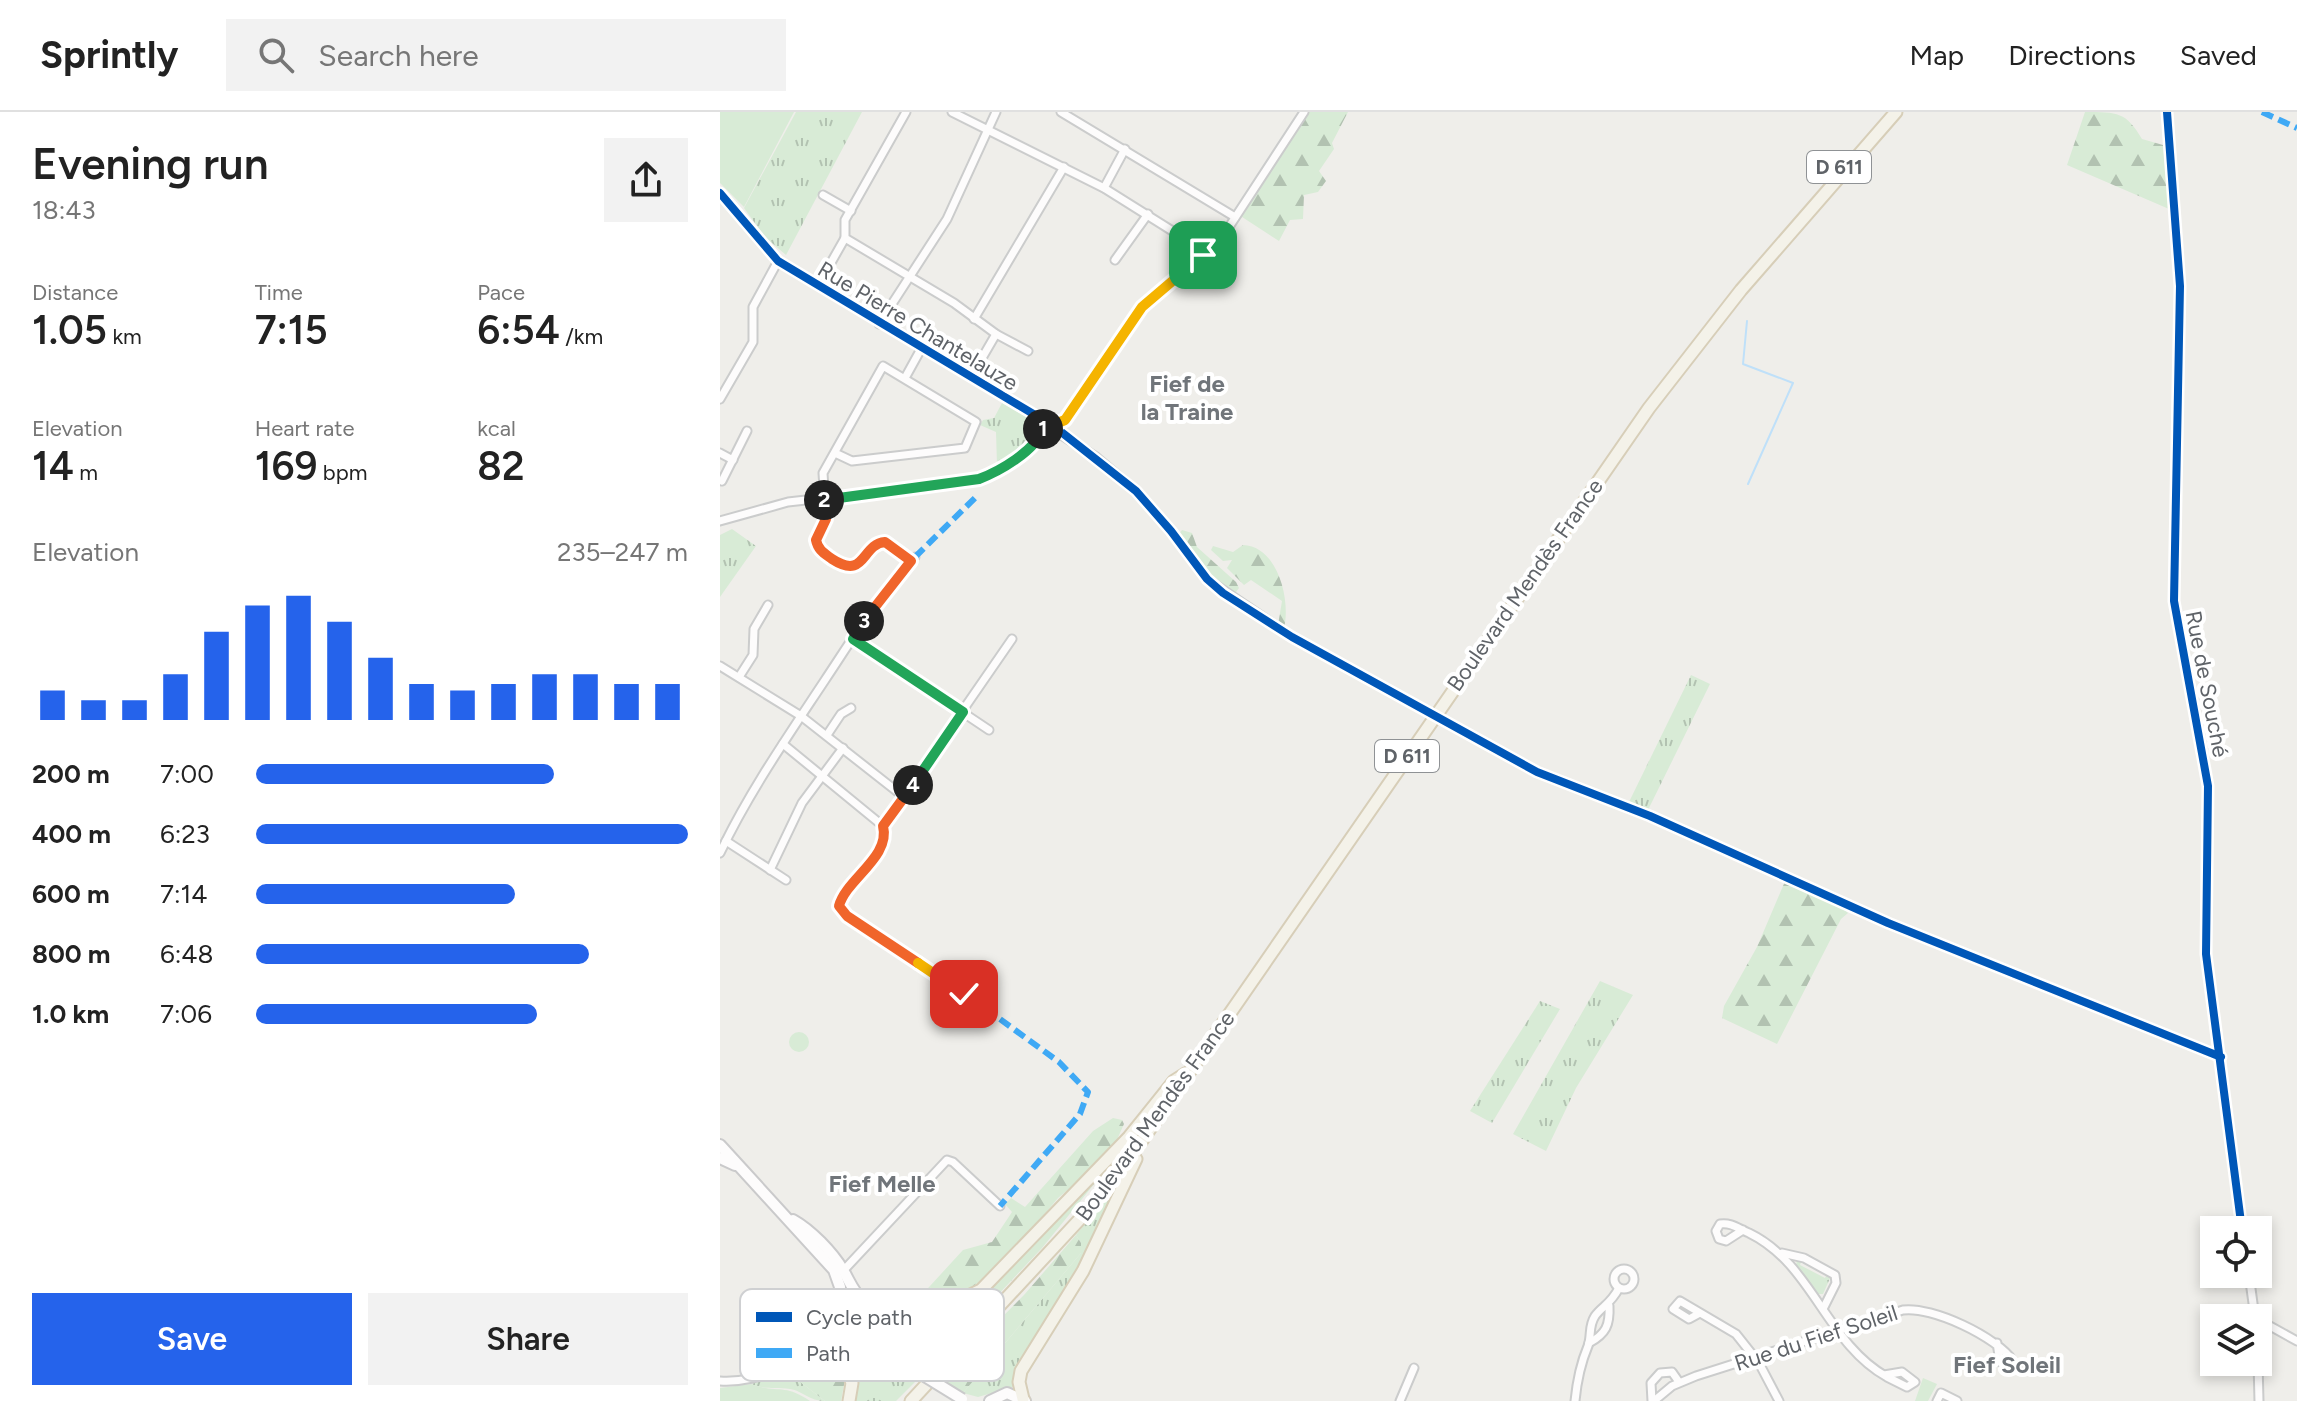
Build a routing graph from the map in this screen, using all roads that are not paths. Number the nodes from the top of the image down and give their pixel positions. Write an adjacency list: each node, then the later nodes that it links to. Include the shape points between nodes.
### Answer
1 (906, 112): 15 (street)
2 (952, 112): 9 (street)
3 (996, 112): 9 (street)
4 (1061, 112): 10 (street)
5 (1304, 112): 17 (street)
6 (1889, 112): 62 (main road, Boulevard Mendès France / D 611, via 1789,223 1645,405)
7 (1896, 112): 63 (main road, Boulevard Mendès France / D 611, via 1741,290 1649,408)
8 (2167, 112): 68 (street, Rue de Souché, via 2180,286 2174,601 2208,786 2206,954)
9 (988, 132): 11 (street); 23 (street, via 947,219)
10 (1125, 149): 12 (street); 17 (street)
11 (1064, 167): 12 (street); 24 (street)
12 (1104, 188): 16 (street)
13 (720, 193): 21 (street, Rue Pierre Chantelauze)
14 (823, 195): 15 (street)
15 (851, 211): 19 (street, via 843,226)
16 (1148, 214): 18 (street); 20 (street)
17 (1235, 217): 32 (street, via 1211,247 1142,307 1065,420)
18 (1182, 237)
19 (845, 238): 22 (street); 23 (street)
20 (1115, 260)
21 (778, 261): 25 (street, Rue Pierre Chantelauze); 31 (street, via 753,307 753,342)
22 (824, 275)
23 (910, 278): 24 (street); 25 (street)
24 (974, 319): 26 (street)
25 (879, 324): 27 (street, Rue Pierre Chantelauze)
26 (996, 334): 28 (street); 29 (street)
27 (921, 349): 29 (street, Rue Pierre Chantelauze); 30 (street)
28 (1028, 351)
29 (971, 377): 33 (street, Rue Pierre Chantelauze, via 1035,415)
30 (905, 378): 36 (street, via 883,366); 36 (street, via 976,422 965,448 852,461)
31 (720, 399)
32 (1052, 426): 33 (street); 42 (street, via 1136,491 1207,579)
33 (1043, 427): 39 (street, via 1036,441 979,479)
34 (747, 431): 37 (street)
35 (720, 453): 37 (street)
36 (835, 453): 39 (street, via 823,473)
37 (733, 460): 38 (street)
38 (722, 481)
39 (824, 498): 40 (street, via 774,504); 43 (street, via 826,519 816,540 822,552 853,566 885,542 913,559)
40 (720, 521)
41 (768, 605): 46 (street, via 754,629 753,655)
42 (1285, 632)
43 (853, 639): 48 (street); 49 (street)
44 (1012, 639): 48 (street)
45 (720, 666): 46 (street)
46 (739, 677): 49 (street)
47 (851, 708): 51 (street)
48 (963, 712): 50 (street); 55 (street)
49 (801, 716): 51 (street); 52 (street)
50 (989, 730)
51 (827, 735): 53 (street)
52 (783, 744): 54 (street); 57 (street)
53 (843, 748): 54 (street); 55 (street)
54 (822, 775): 56 (street); 59 (street, via 793,818)
55 (904, 797): 56 (street)
56 (883, 826): 61 (street, via 883,843 843,896 842,912)
57 (726, 841): 58 (street); 59 (street)
58 (720, 853)
59 (770, 870): 60 (street)
60 (786, 880)
61 (971, 998)
62 (1185, 1074): 76 (main road); 77 (main road, Boulevard Mendès France / D 611, via 1076,1216)
63 (1172, 1101): 78 (main road, Boulevard Mendès France / D 611, via 1080,1219); 99 (main road, via 1125,1177 1083,1271 1021,1371)
64 (720, 1145): 66 (main road)
65 (720, 1158): 66 (main road)
66 (735, 1165): 69 (main road)
67 (1000, 1206): 72 (street, via 947,1160)
68 (2240, 1216)
69 (789, 1218): 72 (main road, via 806,1228); 74 (main road, via 837,1275)
70 (1743, 1230): 71 (street)
71 (1782, 1253): 80 (street); 80 (street, via 1835,1275)
72 (843, 1271): 75 (main road)
73 (1619, 1288): 79 (street)
74 (837, 1289)
75 (852, 1289)
76 (982, 1289)
77 (1004, 1296)
78 (1004, 1300)
79 (1609, 1306): 85 (street, via 1597,1313 1588,1329); 85 (street, via 1611,1320 1601,1337)
80 (1824, 1307): 83 (street)
81 (1700, 1313): 87 (street, via 1736,1334)
82 (2272, 1327): 84 (street)
83 (1838, 1330): 86 (street, Rue du Fief Soleil, via 1919,1309); 87 (street, Rue du Fief Soleil); 89 (street, via 1858,1356)
84 (2297, 1341)
85 (1589, 1343): 105 (street, via 1579,1364)
86 (1997, 1343)
87 (1754, 1357): 97 (street, Rue du Fief Soleil); 107 (street)
88 (1414, 1368): 104 (street)
89 (1884, 1375)
90 (2258, 1376): 110 (street)
91 (740, 1379): 92 (street)
92 (720, 1381)
93 (851, 1381): 100 (main road)
94 (926, 1381): 101 (main road, D 611)
95 (928, 1381): 102 (main road, D 611)
96 (933, 1381): 98 (main road, bridge)
97 (1679, 1382): 106 (street, Rue du Fief Soleil); 106 (street, Rue du Fief Soleil, via 1672,1372 1660,1373 1651,1383)
98 (964, 1400)
99 (1024, 1400): 103 (main road, via 1007,1393)
100 (849, 1401)
101 (904, 1401)
102 (911, 1401)
103 (989, 1401)
104 (1400, 1401)
105 (1575, 1401)
106 (1653, 1401)
107 (1779, 1401)
108 (1937, 1401): 109 (street, via 1941,1393)
109 (1957, 1401)
110 (2259, 1401)

